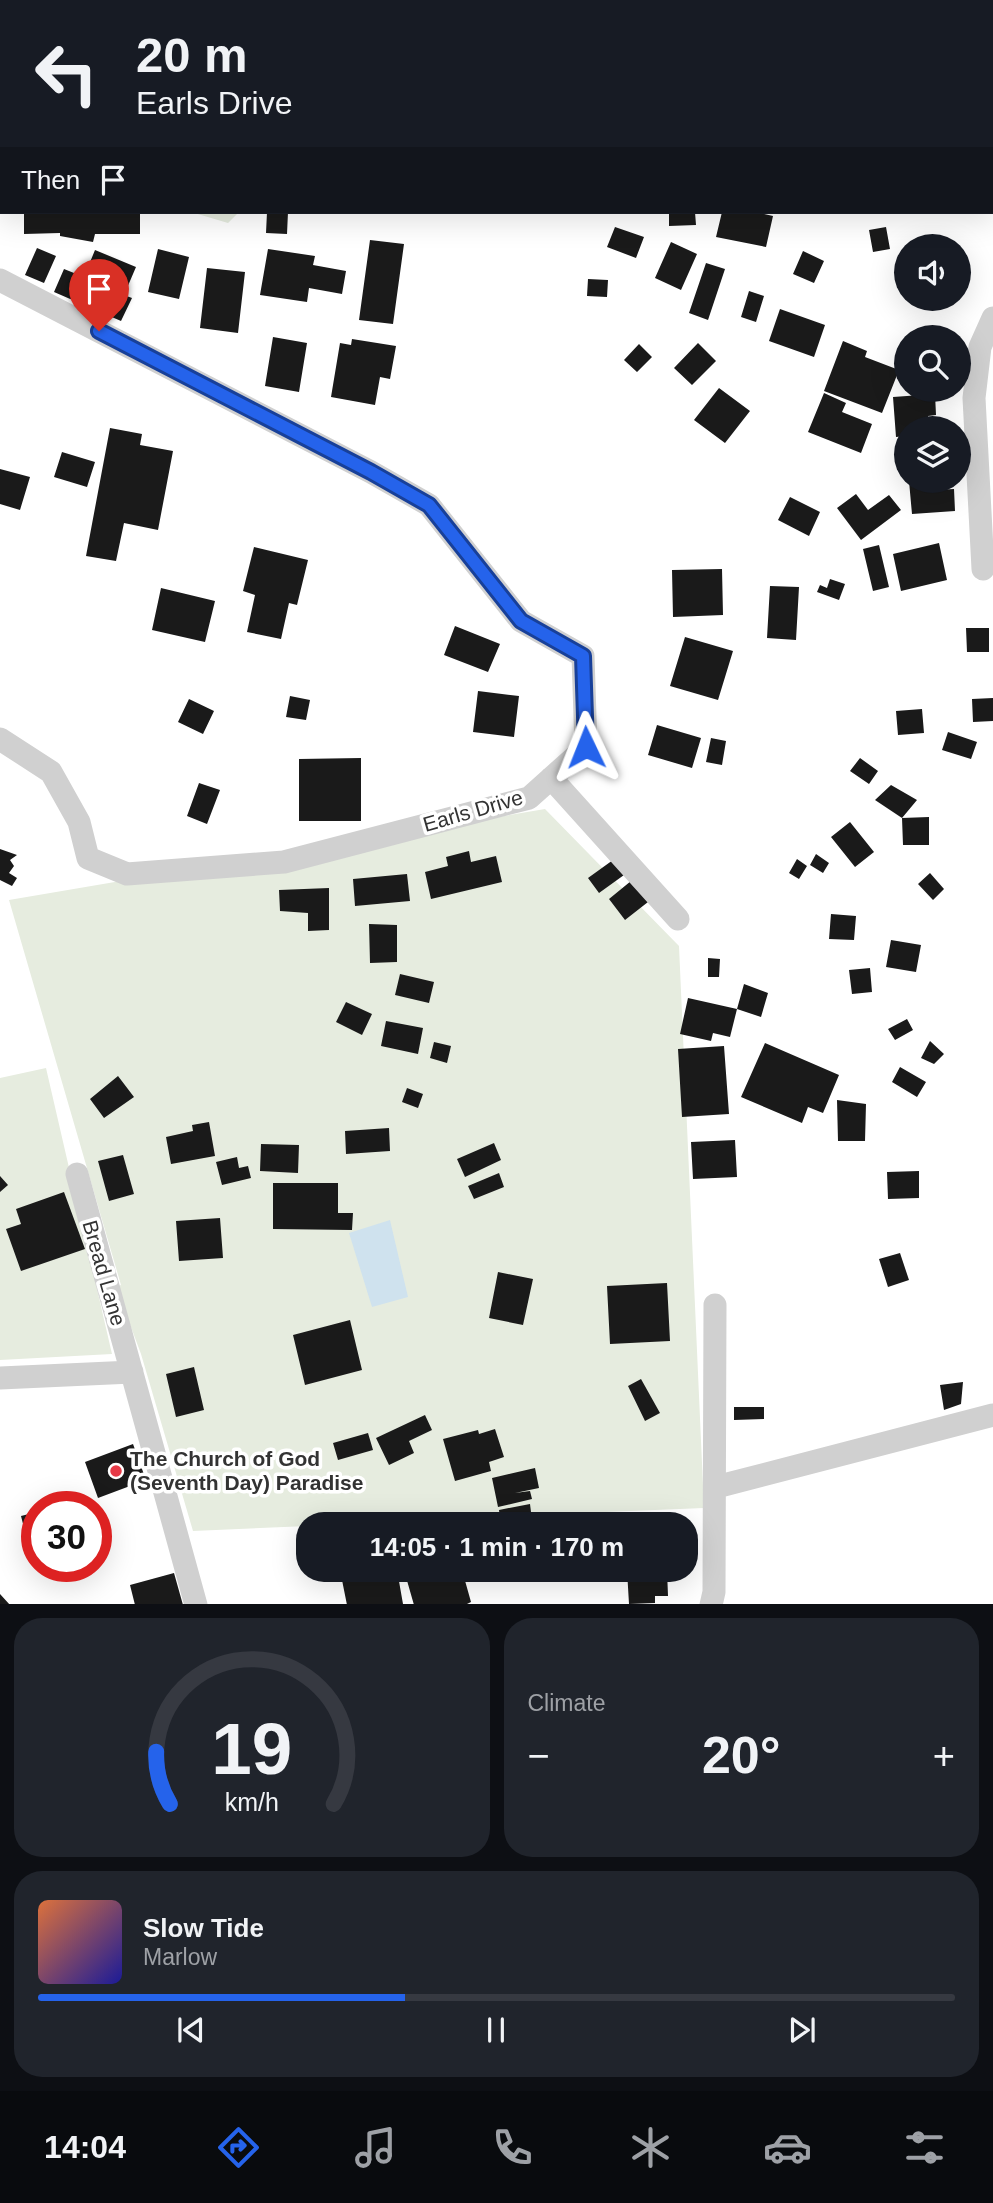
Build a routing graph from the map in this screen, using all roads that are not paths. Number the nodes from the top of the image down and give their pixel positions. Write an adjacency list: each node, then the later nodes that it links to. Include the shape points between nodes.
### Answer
1 (0, 280): 5 (street, Earls Drive, via 429,505 521,621 583,656 586,747)
2 (993, 317): 3 (street, via 980,347 974,398)
3 (983, 569)
4 (0, 739): 5 (street, Earls Drive, via 51,772 79,822 88,858 127,874 284,862 529,798)
5 (551, 778): 6 (street)
6 (678, 919)
7 (77, 1174): 9 (street, Bread Lane)
8 (715, 1306): 12 (street)
9 (132, 1372): 10 (street); 13 (street, Bread Lane)
10 (0, 1378)
11 (993, 1416): 12 (street)
12 (716, 1487): 14 (street)
13 (197, 1604)
14 (712, 1604)

